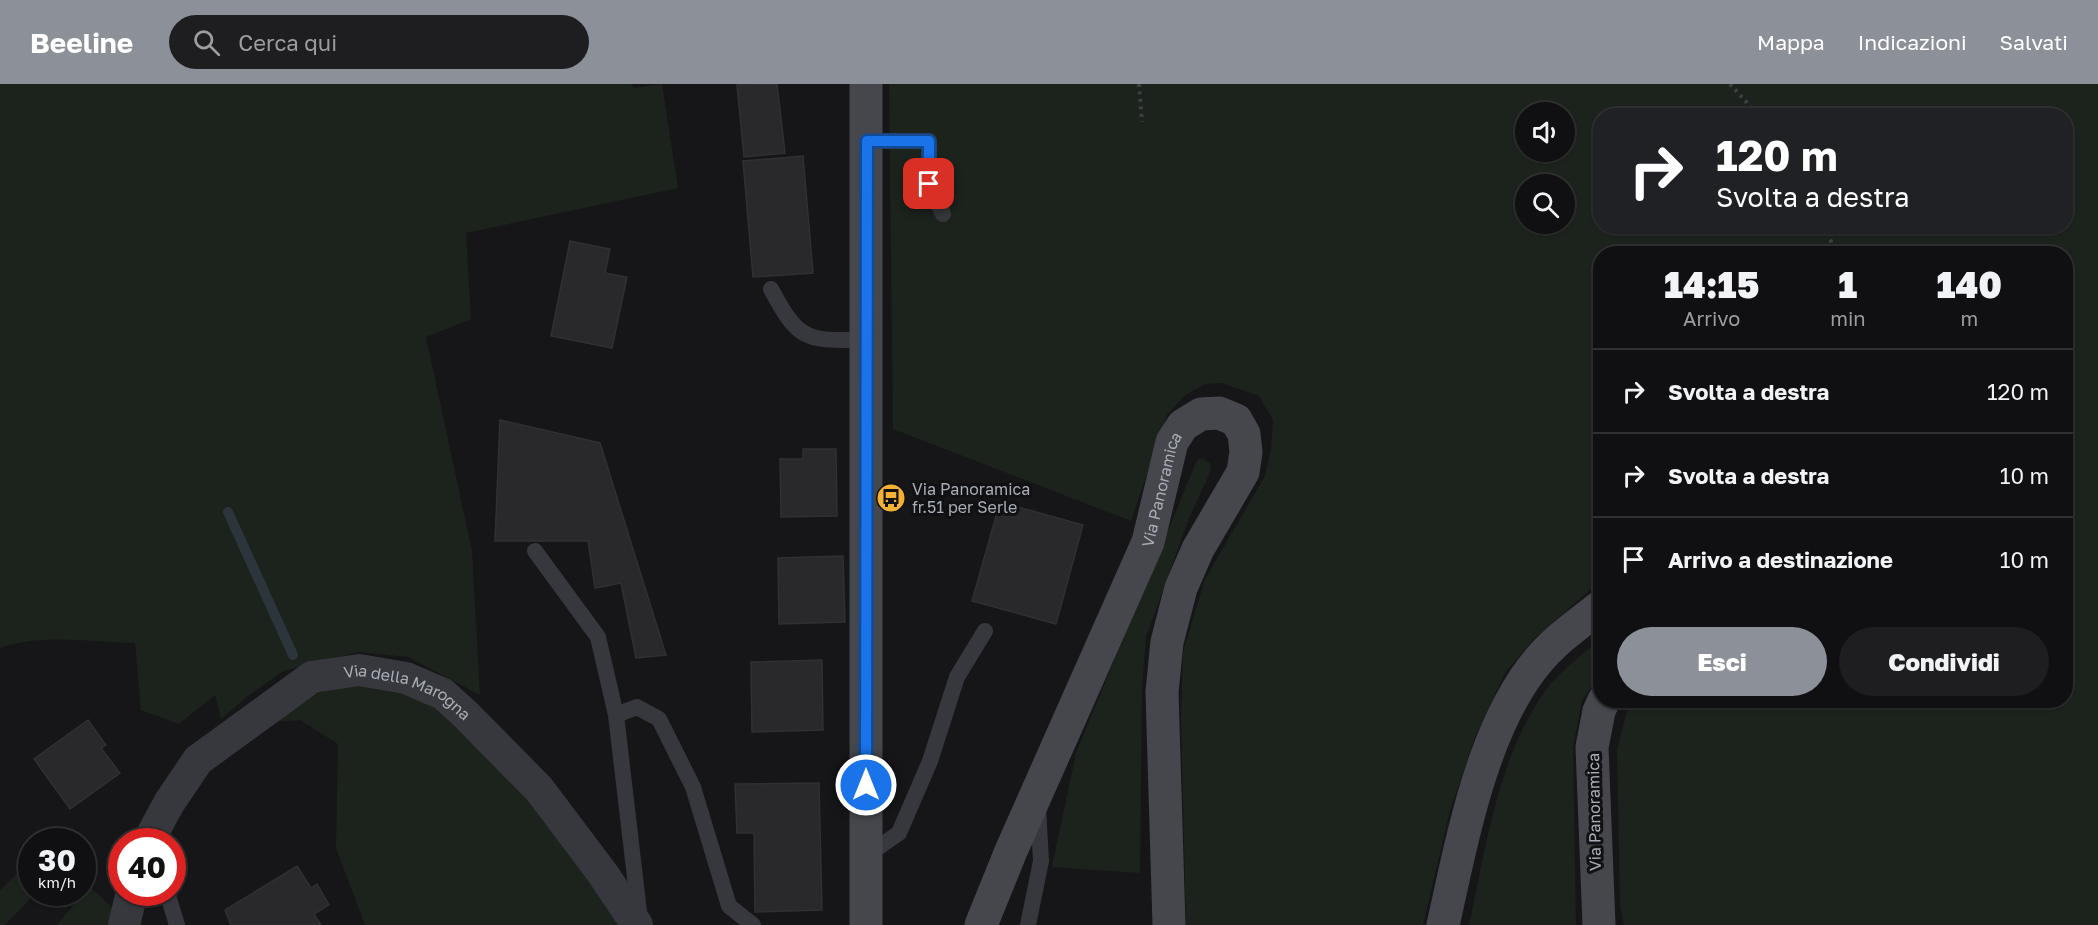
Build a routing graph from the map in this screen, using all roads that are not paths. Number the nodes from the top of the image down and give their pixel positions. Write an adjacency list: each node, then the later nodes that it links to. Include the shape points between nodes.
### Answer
1 (866, 84): 2 (street)
2 (867, 141): 3 (lane, via 929,141 929,184); 5 (street)
3 (943, 214)
4 (771, 289): 5 (lane, via 797,331 814,340)
5 (866, 340): 13 (street)
6 (535, 551): 10 (lane, via 598,637)
7 (1593, 613): 24 (street, via 1553,645 1524,680 1493,738 1468,816)
8 (985, 631): 13 (lane, via 957,677 930,761 899,833)
9 (1600, 708): 25 (street, Via Panoramica, via 1592,747)
10 (616, 715): 18 (lane); 19 (lane, via 637,707 659,719 693,787 729,906)
11 (1037, 791): 21 (street, Via Panoramica); 22 (lane, via 1041,861); 23 (street, Via Panoramica, via 1148,542 1172,442 1183,424 1201,414 1220,413 1236,420 1244,434 1243,472 1181,588 1167,642 1162,692)
12 (156, 828): 18 (street, Via della Marogna, via 198,760 312,677 359,670 406,678 443,694 539,789)
13 (866, 856): 20 (street)
14 (129, 906): 16 (street)
15 (171, 906): 17 (lane)
16 (124, 925)
17 (177, 925)
18 (639, 925)
19 (753, 925)
20 (866, 925)
21 (981, 925)
22 (1028, 925)
23 (1169, 925)
24 (1443, 925)
25 (1599, 925)

